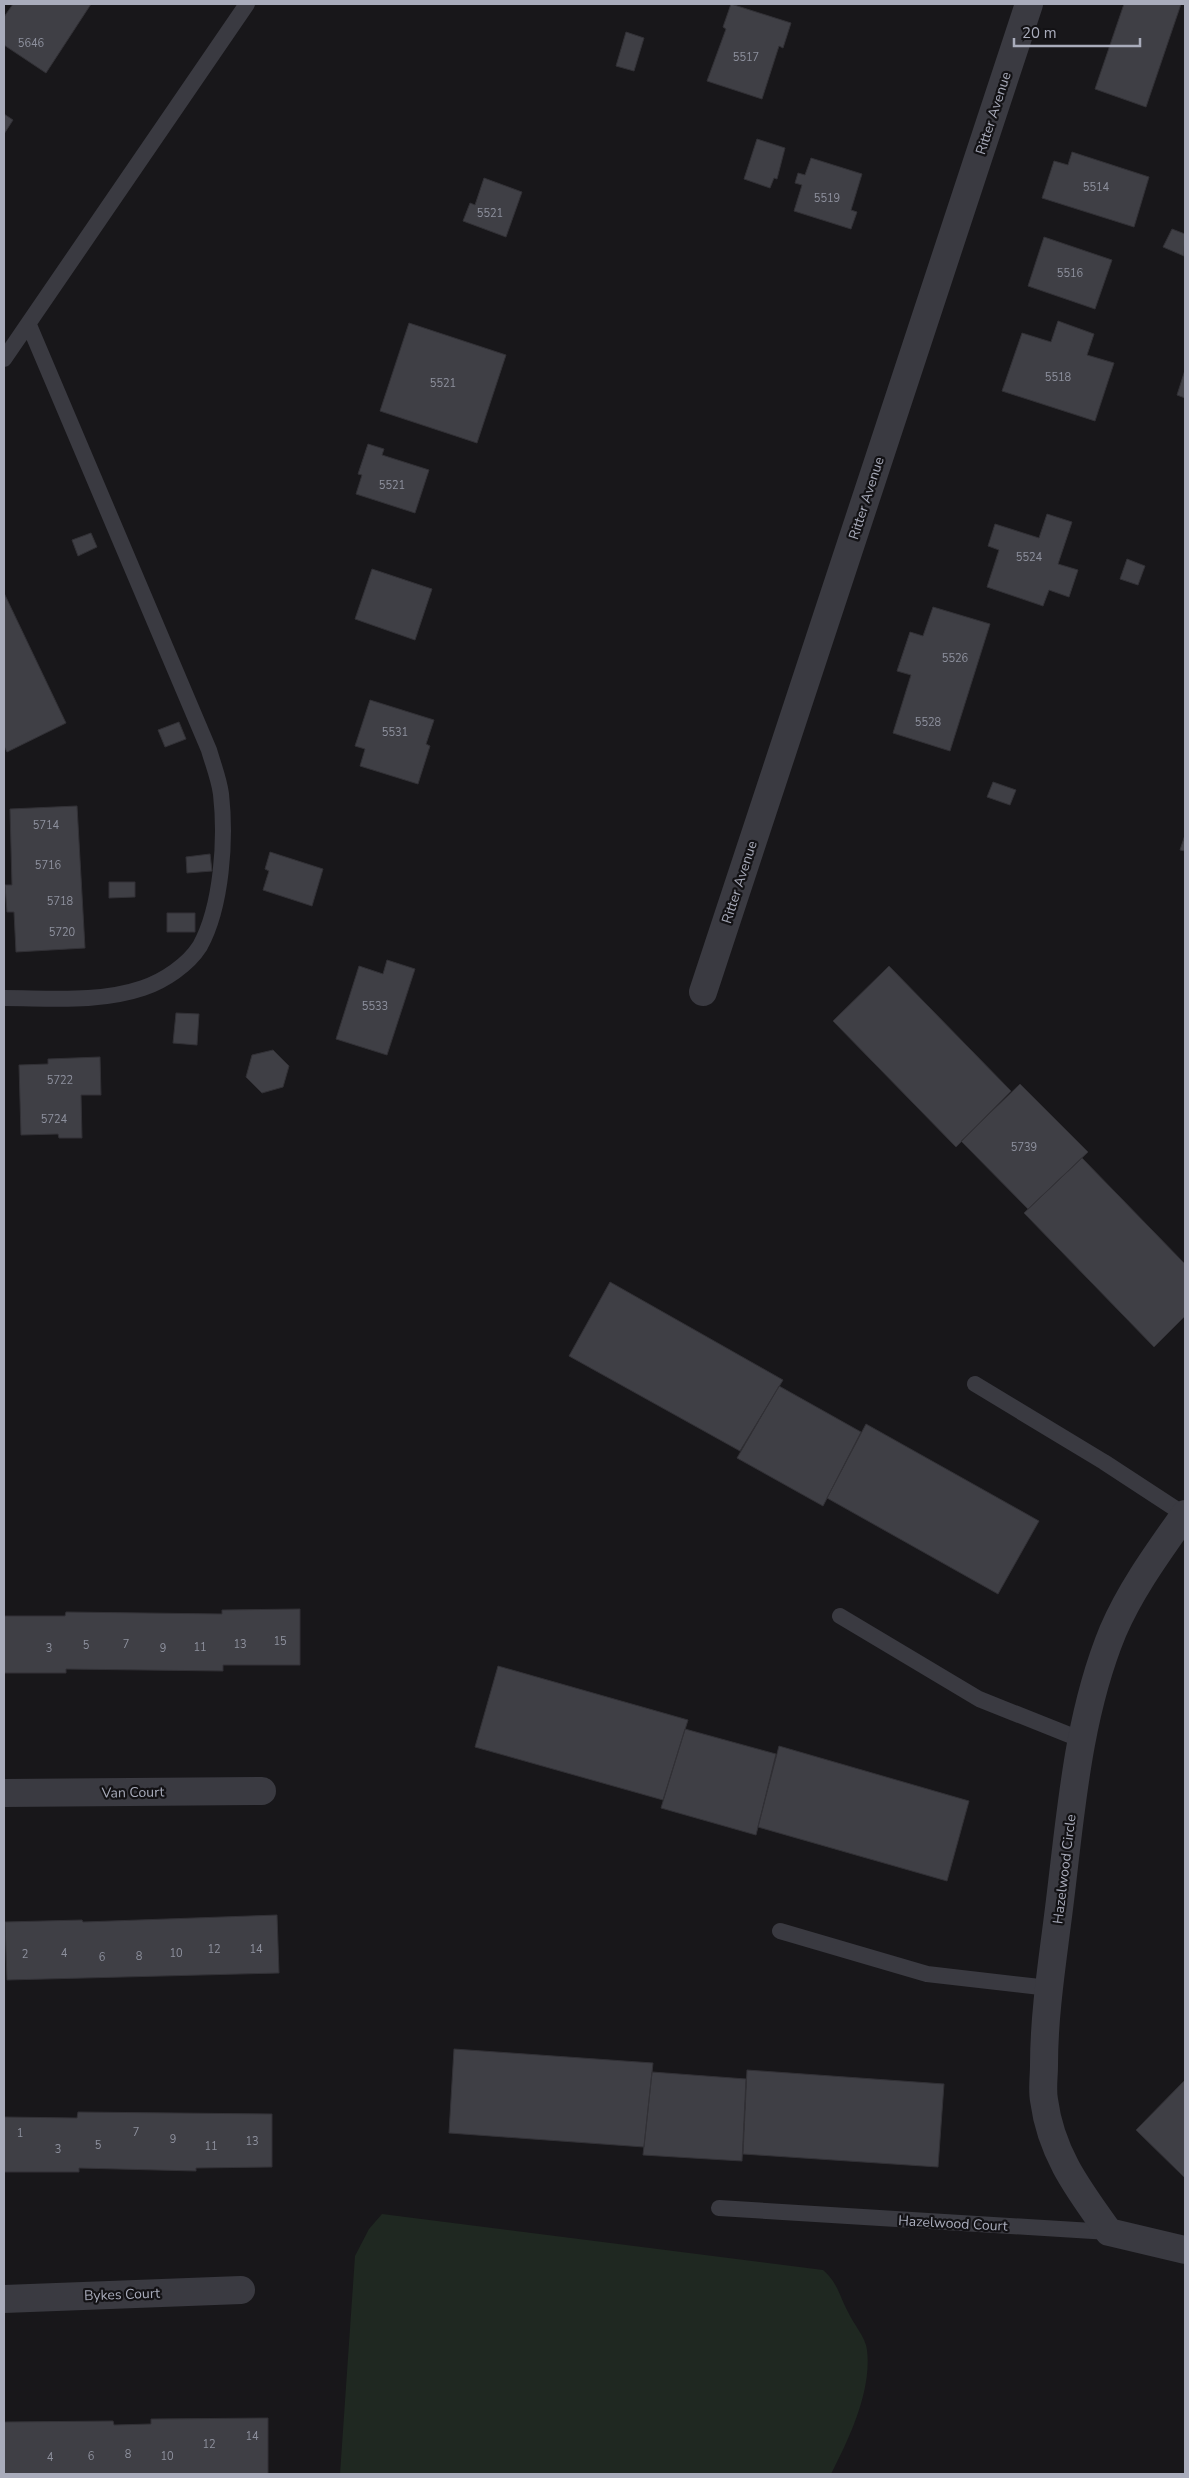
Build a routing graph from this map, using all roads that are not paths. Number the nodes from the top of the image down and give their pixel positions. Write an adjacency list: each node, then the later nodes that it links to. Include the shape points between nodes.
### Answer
1 (247, 4): 3 (lane)
2 (1030, 4): 5 (street, Ritter Avenue)
3 (29, 325): 4 (lane); 6 (lane, via 209,750 221,793 222,841 219,883 211,921 199,947 177,970 144,988 102,998)
4 (4, 359)
5 (703, 992)
6 (4, 998)
7 (974, 1384): 8 (lane)
8 (1185, 1514): 10 (street, Hazelwood Circle, via 1150,1564 1114,1630 1100,1665)
9 (840, 1616): 10 (lane, via 979,1699)
10 (1082, 1740): 14 (street, Hazelwood Circle)
11 (262, 1790): 12 (street, Van Court)
12 (4, 1793)
13 (780, 1931): 14 (lane, via 927,1974)
14 (1049, 1988): 16 (street, Hazelwood Circle, via 1044,2028 1044,2099 1054,2141 1070,2177)
15 (719, 2208): 16 (lane, Hazelwood Court)
16 (1109, 2232): 17 (street, Hazelwood Court)
17 (1185, 2250)
18 (241, 2290): 19 (street, Bykes Court)
19 (4, 2298)

